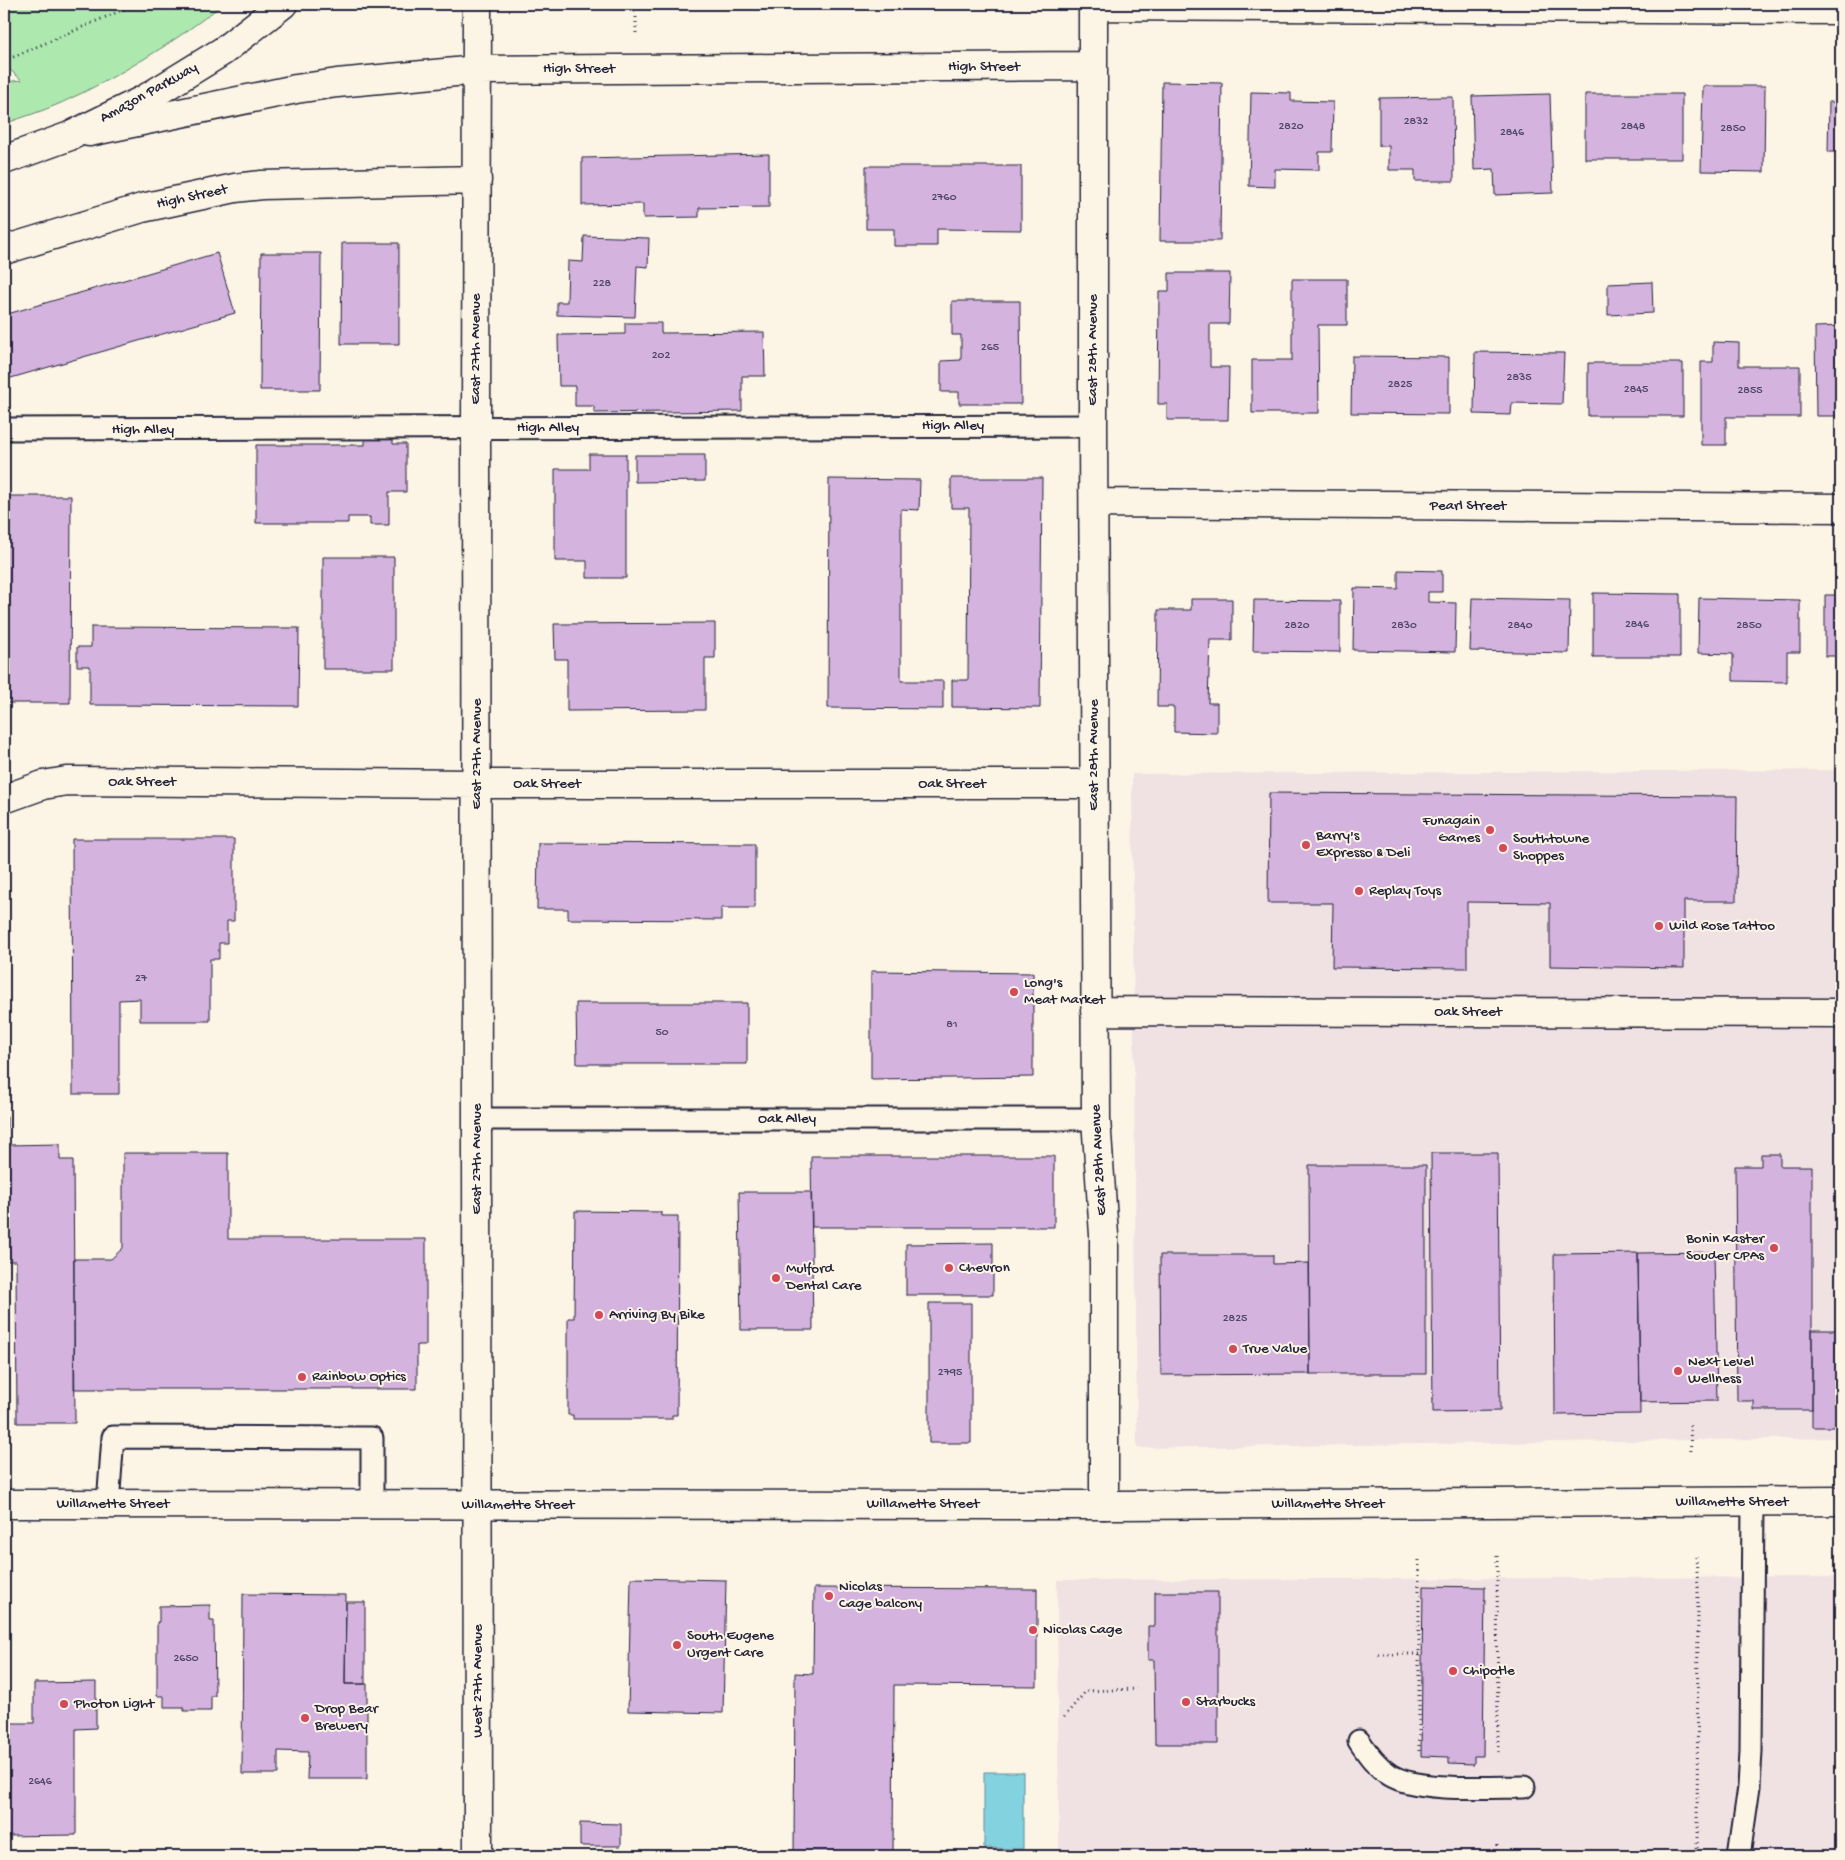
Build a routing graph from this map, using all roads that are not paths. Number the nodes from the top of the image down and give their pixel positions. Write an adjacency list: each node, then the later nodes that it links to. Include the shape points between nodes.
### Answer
1 (282, 4): 7 (street, Amazon Parkway, via 223,51 145,99)
2 (477, 4): 6 (street, East 27th Avenue)
3 (1093, 5): 4 (street); 5 (street, East 28th Avenue)
4 (1841, 10)
5 (1093, 66): 6 (street, High Street); 11 (street, East 28th Avenue)
6 (477, 70): 7 (street, High Street, via 304,88); 9 (street, East 27th Avenue)
7 (70, 136): 8 (street, Amazon Parkway)
8 (4, 160)
9 (477, 180): 10 (street, High Street, via 236,188 142,208); 12 (street, East 27th Avenue)
10 (4, 250)
11 (1093, 426): 12 (lane, High Alley); 14 (street, East 28th Avenue)
12 (476, 428): 13 (lane, High Alley); 16 (street, East 27th Avenue)
13 (4, 429)
14 (1094, 503): 15 (street, Pearl Street); 17 (street, East 28th Avenue)
15 (1841, 508)
16 (477, 784): 17 (street, Oak Street); 18 (street, Oak Street, via 67,781 43,785); 21 (street, East 27th Avenue)
17 (1094, 784): 19 (street, East 28th Avenue)
18 (4, 799)
19 (1095, 1011): 20 (street, Oak Street); 22 (street, East 28th Avenue)
20 (1841, 1013)
21 (477, 1119): 22 (lane, Oak Alley); 28 (street, East 27th Avenue)
22 (1096, 1119): 29 (street, East 28th Avenue, via 1104,1235)
23 (1841, 1501): 24 (street, Willamette Street)
24 (1753, 1502): 29 (street, Willamette Street); 33 (lane, via 1751,1751)
25 (4, 1504): 26 (street, Willamette Street)
26 (108, 1504): 27 (street, Willamette Street); 27 (lane, via 113,1437 133,1437 372,1438)
27 (372, 1505): 28 (street, Willamette Street)
28 (478, 1505): 29 (street, Willamette Street); 32 (street, West 27th Avenue)
29 (1104, 1505)
30 (1358, 1741): 31 (lane, via 1372,1761 1405,1782 1440,1786)
31 (1524, 1787)
32 (478, 1856)
33 (1739, 1856)

